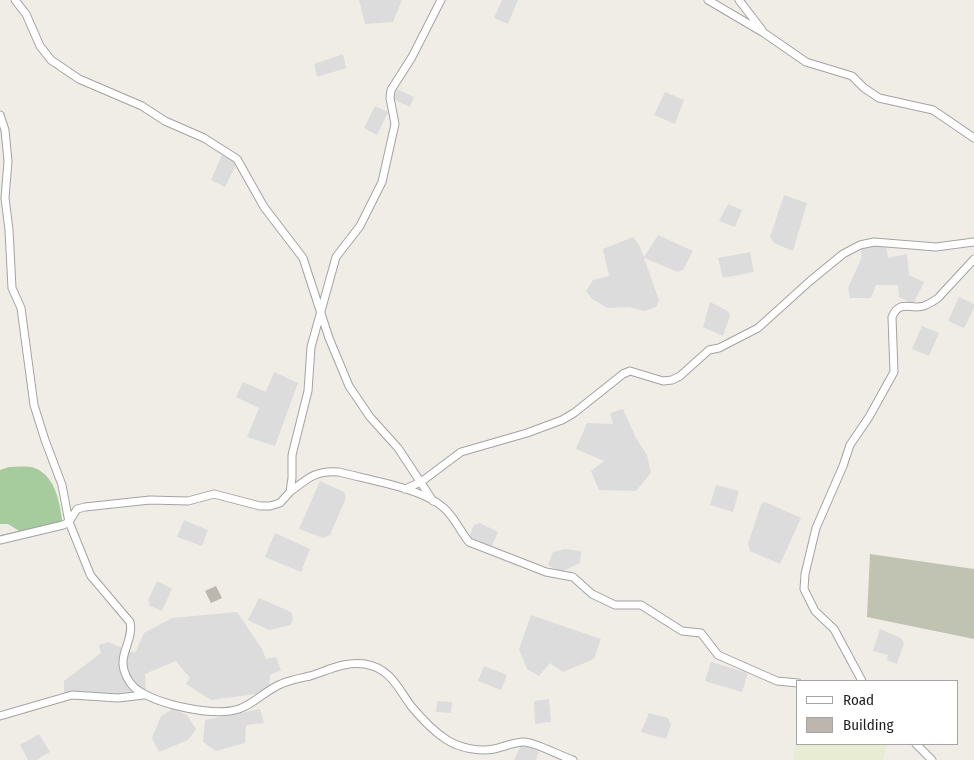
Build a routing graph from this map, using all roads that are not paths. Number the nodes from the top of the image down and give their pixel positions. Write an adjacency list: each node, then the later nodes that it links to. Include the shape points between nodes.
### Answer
1 (15, 0): 10 (street, via 51,60 79,79 142,106 237,159 264,207 303,258)
2 (441, 0): 10 (street, via 391,90 395,124 382,182 360,226 336,257)
3 (708, 0): 5 (street)
4 (739, 0): 5 (street)
5 (764, 33): 7 (street, via 806,62 852,76 879,98 933,110)
6 (0, 116): 15 (street, via 8,160 5,198 12,288 21,308 34,405 62,485)
7 (974, 138)
8 (974, 242): 11 (street, via 936,247 874,242 860,246 843,254 758,328 709,350 680,376 663,381 630,371 562,420 461,452)
9 (974, 259): 17 (street, via 932,302 923,306 901,306 895,310 892,317 894,372 850,445 816,528 804,589 814,611 834,629)
10 (321, 310): 11 (street, via 349,386 370,417 398,448); 13 (street, via 311,347 308,392 292,455)
11 (420, 482): 12 (street); 14 (street)
12 (405, 489): 13 (street, via 325,471 311,476); 14 (street)
13 (290, 492): 15 (street, via 280,503 270,506 214,494 188,501 150,500 85,507 77,509)
14 (433, 501): 18 (street, via 452,516 469,542 546,572 573,577 592,594 615,605 641,605 682,632 701,634 718,655 777,681)
15 (69, 522): 16 (street); 19 (street, via 91,576 130,622 132,630 124,670 133,685)
16 (0, 540)
17 (861, 680)
18 (796, 683)
19 (146, 694): 20 (street, via 118,698 72,696); 22 (street, via 187,708 226,710 239,708 282,683 339,665 367,664 381,669 399,687 422,719 447,740 462,747 493,749 525,742)
20 (0, 716)
21 (917, 745): 23 (street)
22 (573, 760)
23 (932, 760)

